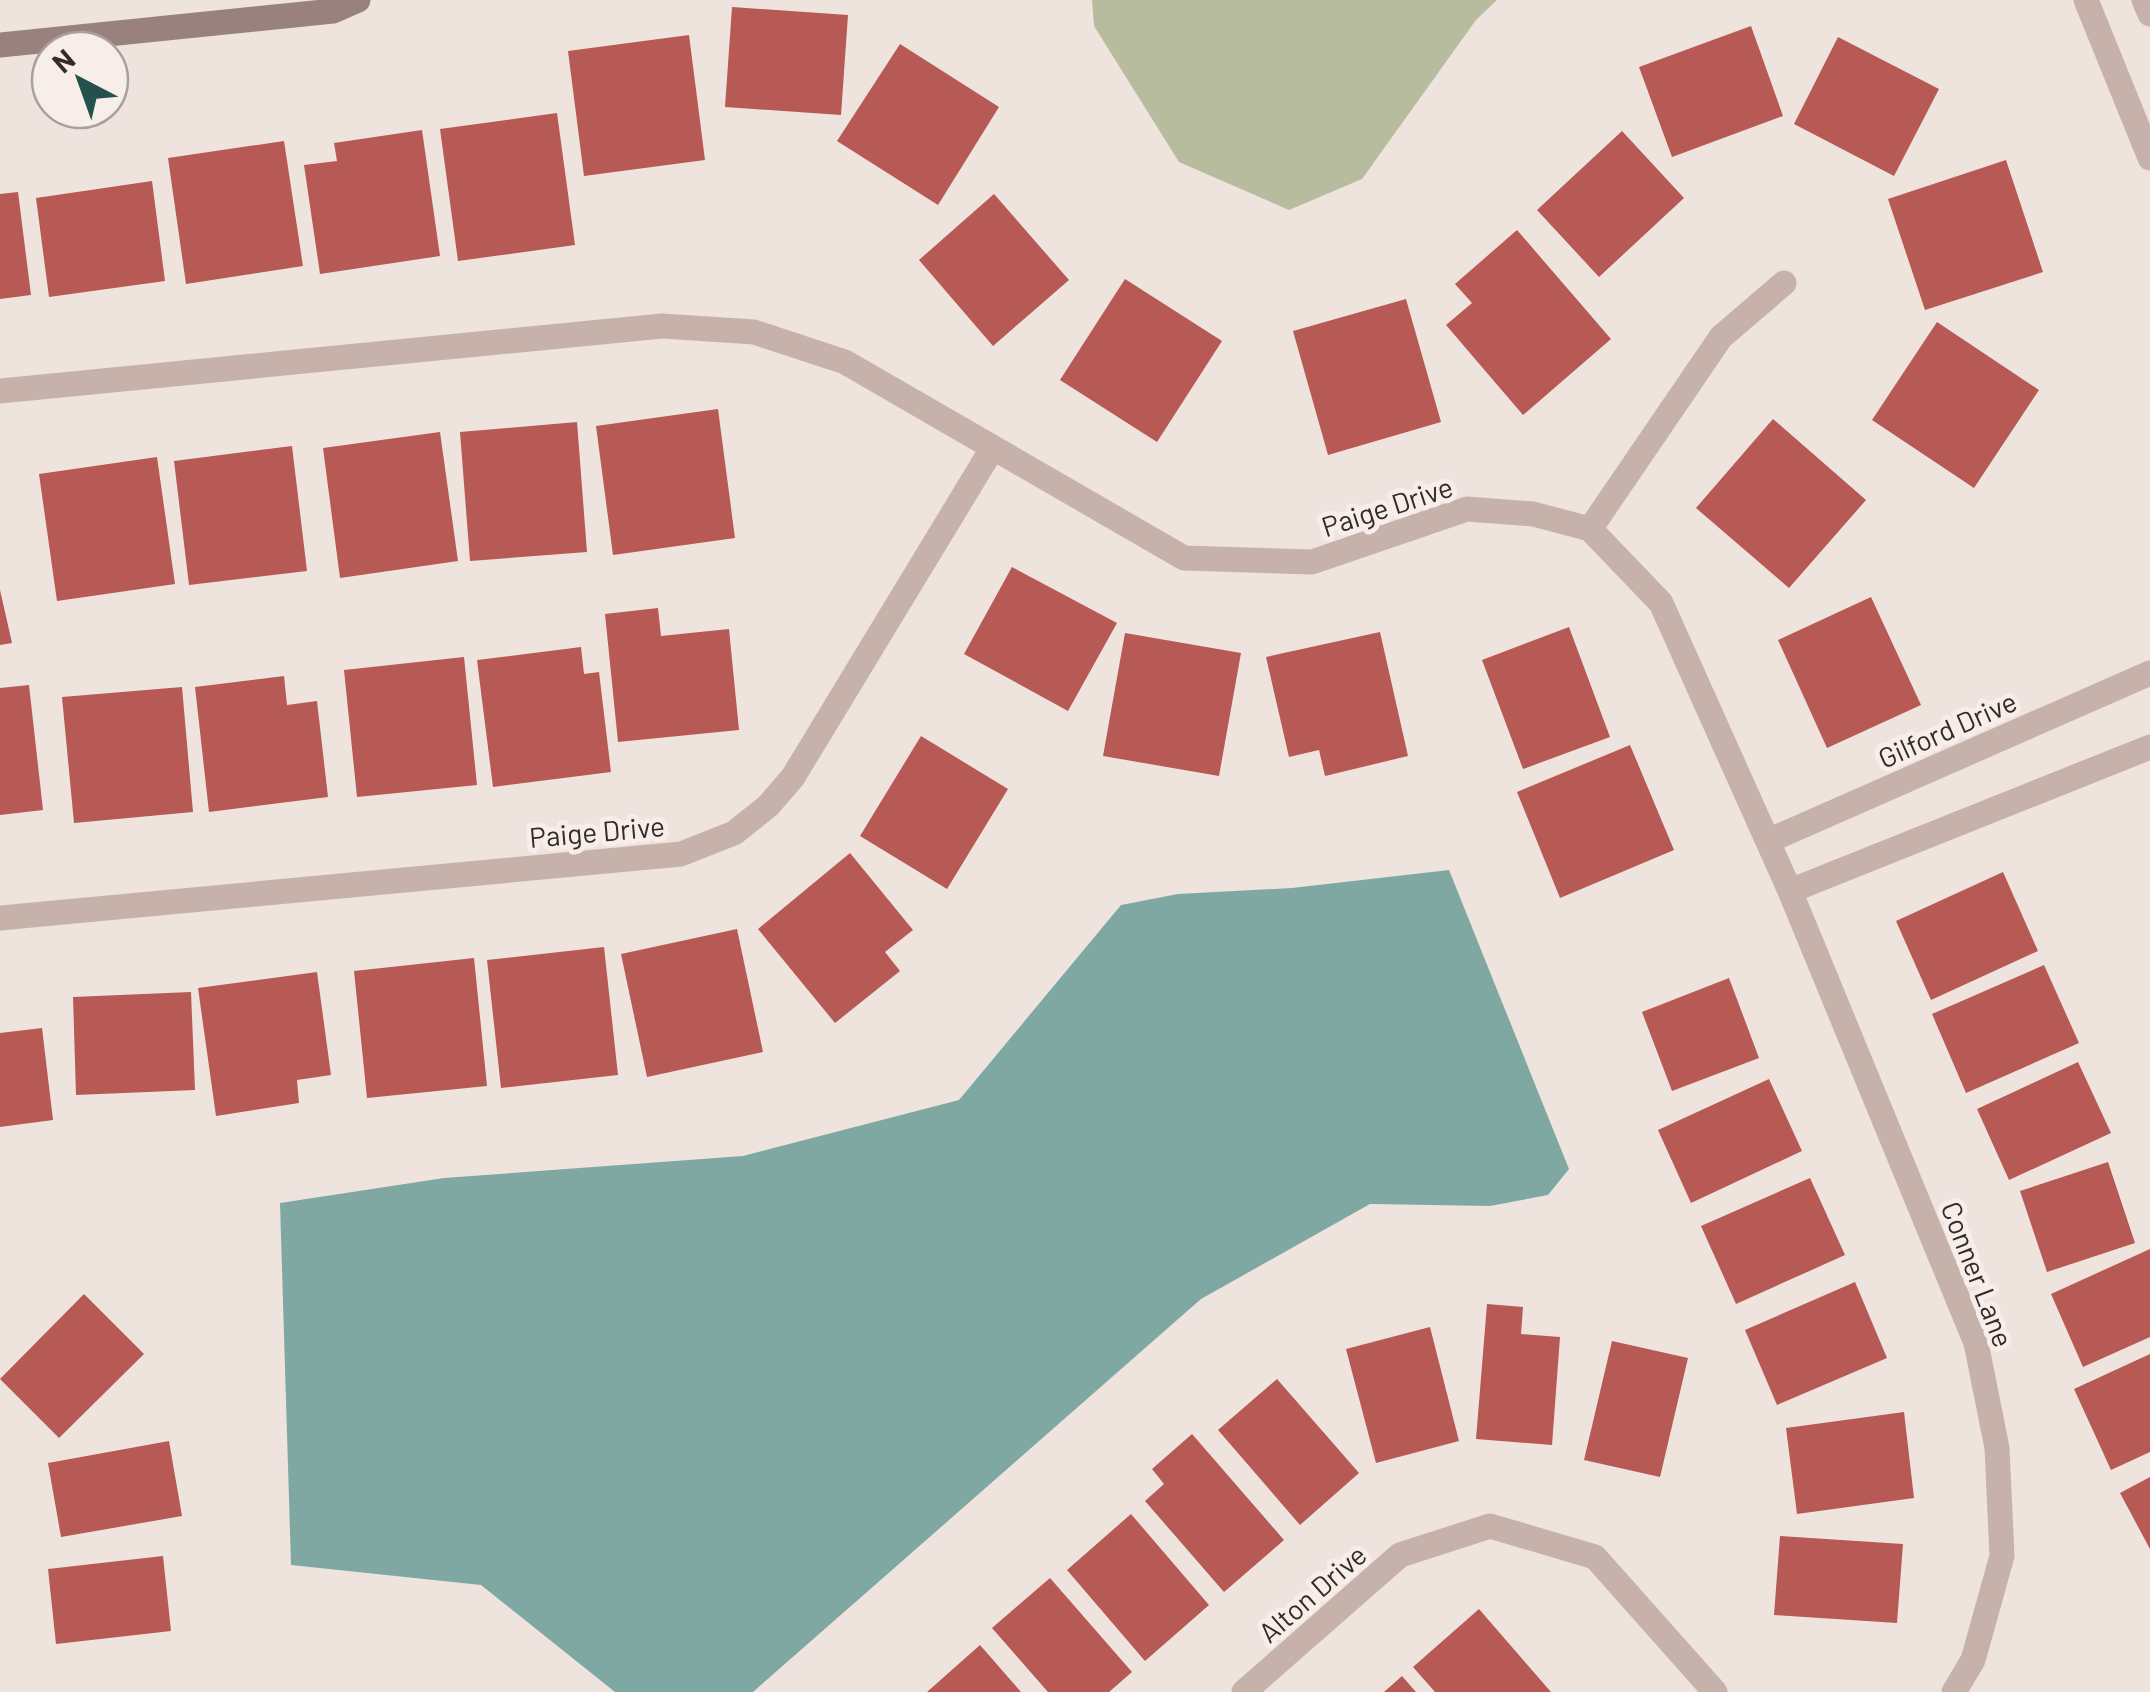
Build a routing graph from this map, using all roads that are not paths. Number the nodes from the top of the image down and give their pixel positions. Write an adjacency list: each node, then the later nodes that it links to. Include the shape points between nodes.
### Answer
1 (358, 0): 5 (street, via 333,11)
2 (2086, 0): 6 (street)
3 (2144, 0): 4 (street)
4 (2150, 14)
5 (0, 45)
6 (2138, 93): 7 (street)
7 (2150, 158)
8 (1784, 283): 11 (street, via 1721,337)
9 (0, 392): 10 (street, Paige Drive, via 662,326 754,332 844,362)
10 (992, 449): 11 (street, Paige Drive, via 1184,558 1312,562 1467,509 1533,514); 16 (street, Paige Drive, via 793,777 734,833 682,854)
11 (1590, 529): 14 (street, via 1661,603)
12 (2150, 673): 14 (street, Gilford Drive)
13 (2150, 747): 15 (street)
14 (1768, 840): 15 (street)
15 (1790, 891): 19 (street, Conner Lane, via 1976,1342 1997,1448 2002,1556 1973,1660)
16 (0, 918)
17 (1244, 1692): 18 (street, Alton Drive, via 1400,1555 1490,1526 1596,1557)
18 (1715, 1692)
19 (1954, 1692)

